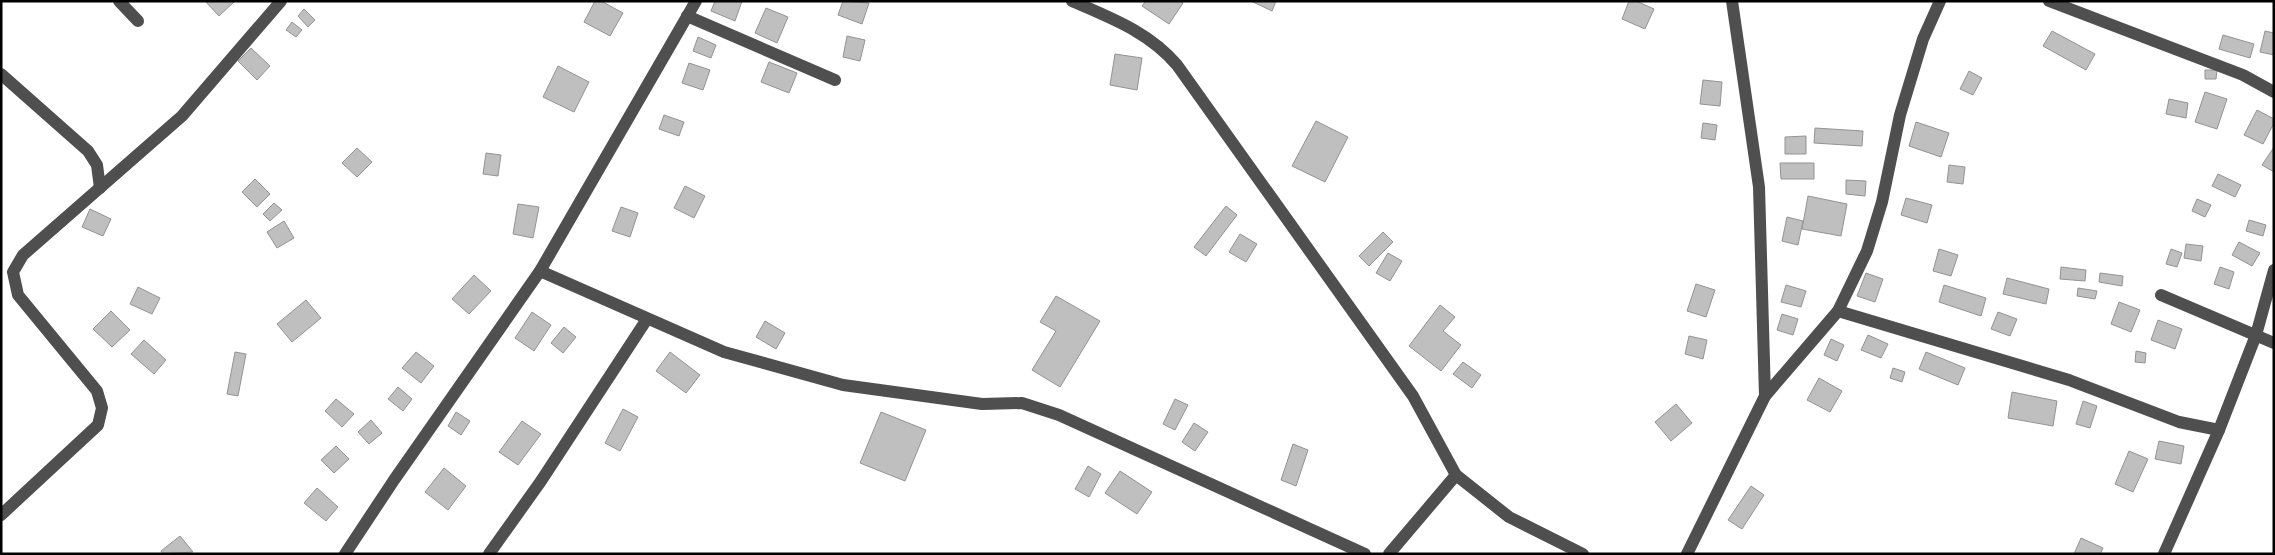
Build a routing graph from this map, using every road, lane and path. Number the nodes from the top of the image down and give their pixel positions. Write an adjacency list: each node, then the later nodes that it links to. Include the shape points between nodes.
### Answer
1 (119, 1): 9 (street)
2 (280, 1): 13 (street, via 182,116)
3 (696, 1): 8 (street)
4 (1072, 1): 23 (street, via 1129,25 1164,50 1177,65 1413,396)
5 (1732, 1): 21 (street, via 1759,187)
6 (1940, 1): 17 (street, via 1923,39 1900,115 1882,202 1867,251)
7 (2048, 1): 12 (street, via 2243,75)
8 (688, 16): 11 (street); 15 (street)
9 (138, 21)
10 (1, 74): 13 (street, via 88,152 97,164)
11 (835, 80)
12 (2274, 92)
13 (100, 188): 24 (street, via 23,255 13,272 18,295 96,391 102,408 98,425)
14 (2274, 270): 19 (street)
15 (540, 271): 18 (street); 25 (street)
16 (2161, 295): 19 (street)
17 (1838, 311): 21 (street); 22 (street, via 2069,380 2179,422)
18 (647, 319): 26 (street); 27 (street, via 724,352 843,385 982,404 1022,403 1050,412)
19 (2256, 336): 20 (street); 22 (street)
20 (2274, 343)
21 (1765, 396): 30 (street)
22 (2219, 430): 31 (street)
23 (1456, 475): 28 (street); 29 (street, via 1509,516)
24 (1, 515)
25 (345, 554)
26 (489, 554)
27 (1365, 554)
28 (1389, 554)
29 (1583, 554)
30 (1687, 554)
31 (2164, 554)

